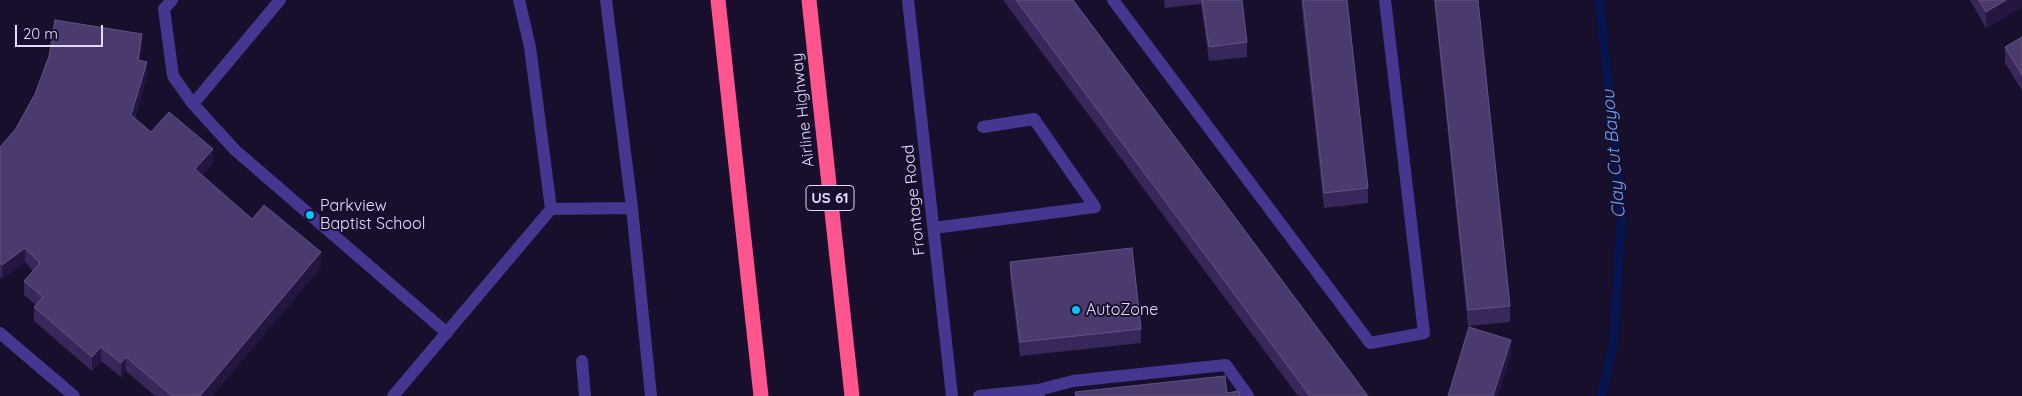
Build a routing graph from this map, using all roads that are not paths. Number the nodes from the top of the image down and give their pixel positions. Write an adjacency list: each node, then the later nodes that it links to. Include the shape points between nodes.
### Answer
1 (172, 0): 10 (street, via 164,9 173,76)
2 (280, 0): 10 (street)
3 (519, 0): 13 (street, via 530,47)
4 (606, 0): 12 (street)
5 (718, 0): 23 (highway)
6 (808, 0): 24 (highway, Airline Highway / US 61)
7 (908, 0): 14 (street, Frontage Road)
8 (1113, 0): 9 (street, via 1370,343 1424,333)
9 (1385, 0)
10 (193, 104): 15 (street, via 235,150)
11 (983, 127): 14 (street, via 1034,120 1095,207)
12 (632, 208): 13 (street); 22 (street)
13 (552, 209): 15 (street)
14 (934, 228): 25 (street, Frontage Road)
15 (447, 332): 20 (street)
16 (0, 333): 19 (street)
17 (582, 361): 21 (street)
18 (1038, 393): 26 (street); 27 (street, via 1073,381 1226,365)
19 (74, 396)
20 (393, 396)
21 (585, 396)
22 (652, 396)
23 (761, 396)
24 (852, 396)
25 (952, 396)
26 (979, 396)
27 (1248, 396)

